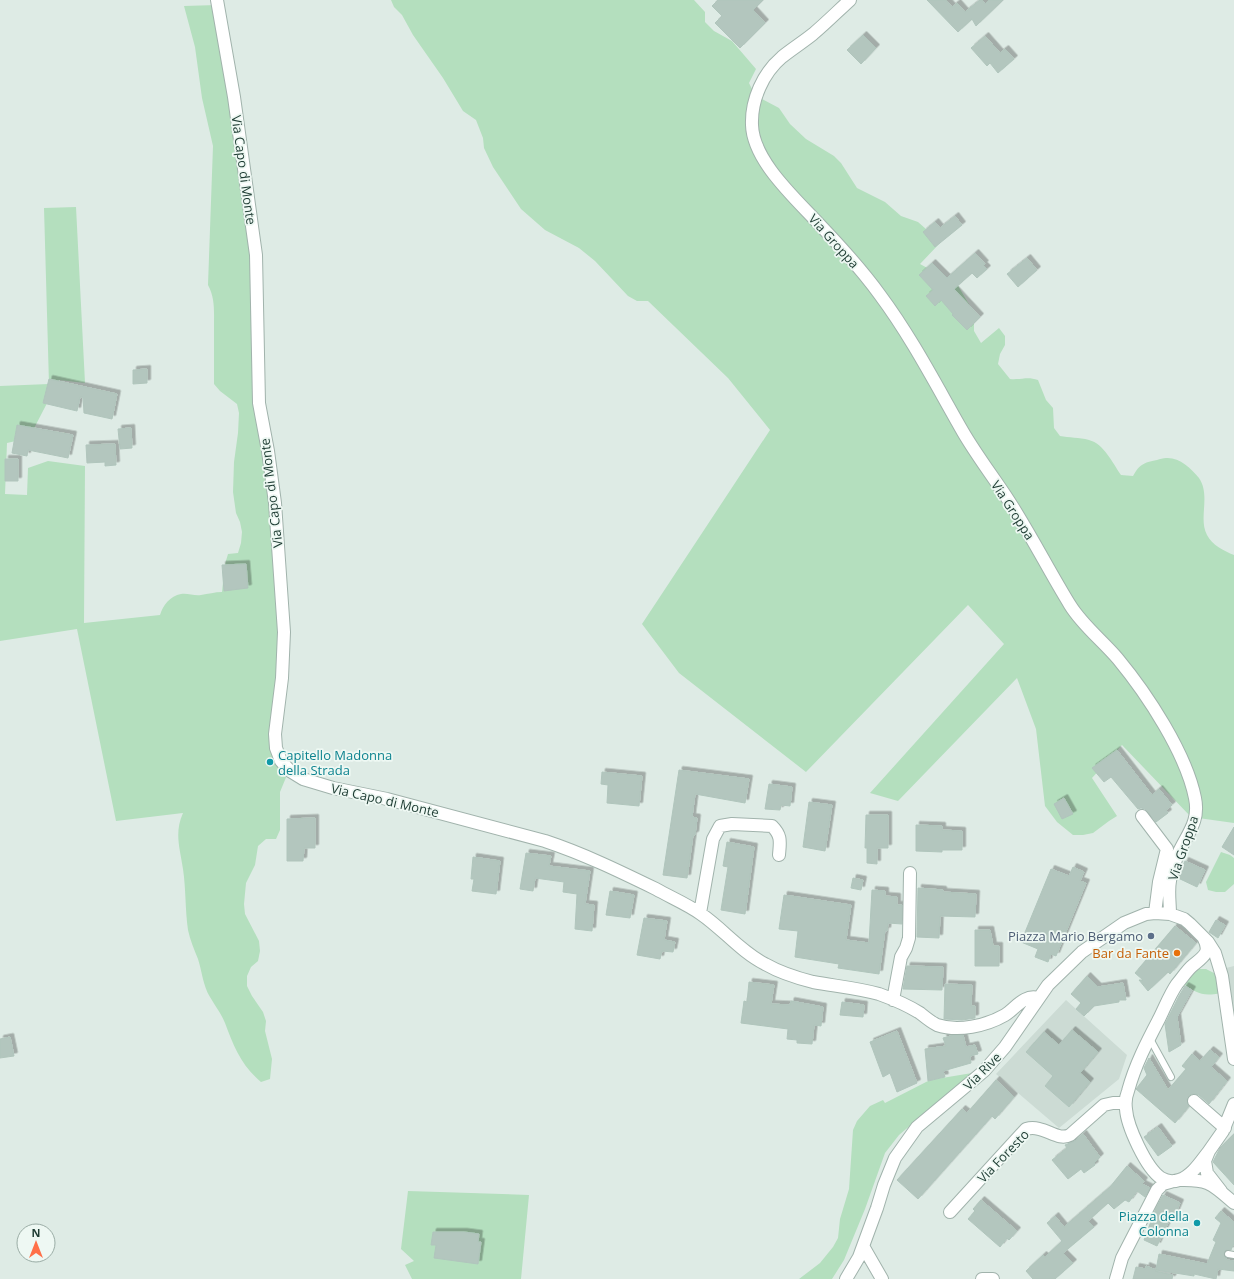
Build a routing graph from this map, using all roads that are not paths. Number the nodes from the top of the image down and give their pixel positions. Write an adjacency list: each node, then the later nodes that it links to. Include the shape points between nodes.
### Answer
1 (217, 0): 6 (street, Via Capo di Monte, via 234,97 256,255 259,403 275,503 284,632 282,678 275,734 276,748 281,761 303,780 387,799 569,848 610,866)
2 (850, 0): 8 (street, Via Groppa, via 812,35 779,59 761,82 754,106 752,127 757,146 765,162 848,255 905,330 963,432 1008,501 1071,607 1118,659 1147,698 1170,736 1189,773 1196,800 1196,815 1178,855 1170,881)
3 (1142, 816): 7 (street, via 1167,849)
4 (779, 855): 6 (street, via 780,839 772,826 720,826 713,839)
5 (910, 873): 13 (street, via 909,938 901,957)
6 (700, 913): 13 (street, Via Capo di Monte, via 764,964 812,981 862,990)
7 (1155, 913): 8 (street, Via Rive); 12 (street, Via Rive, via 1124,923 1095,942 1058,974)
8 (1170, 914): 9 (street, via 1184,919)
9 (1204, 939): 10 (street, via 1206,953); 11 (street, via 1215,953)
10 (1191, 967): 11 (street, via 1208,965); 14 (street, via 1176,985)
11 (1220, 971): 15 (street)
12 (1038, 998): 13 (street, Via Capo di Monte, via 1023,1000 1006,1015 988,1023 966,1027 937,1024); 28 (street, Via Rive, via 996,1059 972,1083 917,1127 895,1158)
13 (893, 1000)
14 (1149, 1037): 16 (lane); 18 (street, via 1131,1080)
15 (1234, 1059)
16 (1171, 1077)
17 (1194, 1101): 20 (street)
18 (1125, 1103): 22 (street, via 1131,1130); 27 (street, Via Foresto, via 1104,1106 1065,1137 1039,1128 1026,1129)
19 (1234, 1104): 20 (street)
20 (1224, 1128): 21 (street)
21 (1209, 1151): 23 (street, via 1189,1174); 25 (street, via 1205,1161 1206,1169)
22 (1151, 1168): 23 (street, via 1161,1178); 24 (street)
23 (1176, 1181): 24 (street, via 1163,1184); 25 (street, via 1204,1181)
24 (1156, 1190): 33 (street, via 1122,1258)
25 (1221, 1191): 26 (street)
26 (1234, 1203)
27 (950, 1212)
28 (863, 1246): 29 (street, Via Rive); 30 (street)
29 (846, 1279)
30 (882, 1279)
31 (982, 1279): 32 (street)
32 (993, 1279)
33 (1116, 1279)

